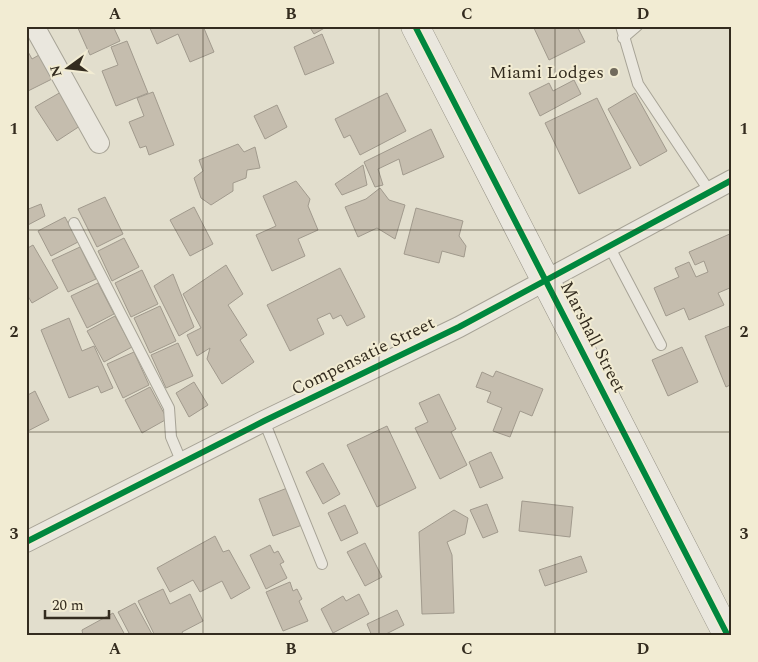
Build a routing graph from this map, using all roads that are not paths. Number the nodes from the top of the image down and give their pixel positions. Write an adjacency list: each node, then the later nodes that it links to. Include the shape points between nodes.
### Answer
1 (34, 26): 6 (street)
2 (415, 26): 11 (street, Marshall Street)
3 (621, 26): 5 (lane)
4 (637, 26): 5 (lane)
5 (623, 38): 8 (lane, via 638,84)
6 (98, 143)
7 (732, 180): 8 (street, Compensatie Street)
8 (710, 192): 10 (street, Compensatie Street)
9 (74, 223): 14 (lane, via 169,408 171,437)
10 (609, 246): 11 (street, Compensatie Street); 12 (lane)
11 (546, 280): 13 (street, Compensatie Street, via 459,327); 17 (street, Marshall Street)
12 (661, 345)
13 (264, 421): 14 (street, Compensatie Street); 16 (lane)
14 (182, 463): 15 (street, Compensatie Street)
15 (26, 542)
16 (322, 564)
17 (728, 636)

